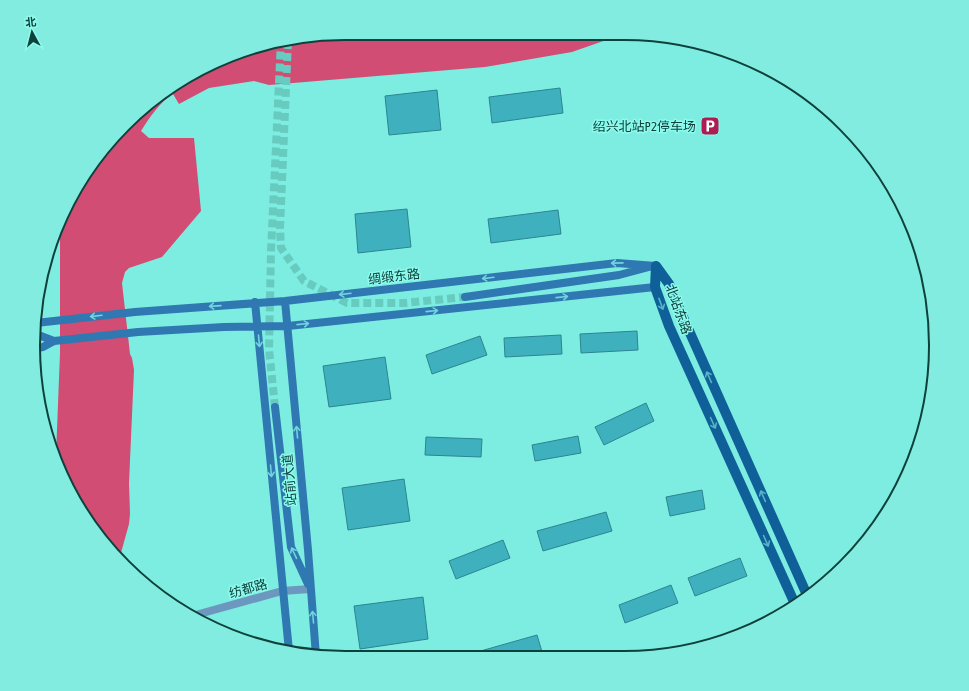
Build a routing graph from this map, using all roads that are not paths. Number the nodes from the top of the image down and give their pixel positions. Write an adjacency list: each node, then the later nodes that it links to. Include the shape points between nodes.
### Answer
1 (656, 266): 2 (main road, 北站东路); 3 (main road, via 620,275); 4 (main road, 绸缎东路, one-way to 4, via 617,263); 15 (main road, 北站东路, one-way to 1, via 669,284)
2 (655, 287): 8 (main road, one-way to 2); 16 (main road, 北站东路, one-way to 16, via 669,326)
3 (465, 297)
4 (285, 301): 5 (main road, 绸缎东路); 8 (main road, 站前大道)
5 (255, 302): 6 (main road, 绸缎东路, one-way to 6); 7 (main road, 站前大道)
6 (41, 323)
7 (257, 326): 8 (main road); 10 (main road, via 138,332); 14 (main road, 站前大道, one-way to 14)
8 (288, 326): 13 (main road, 站前大道, one-way to 8)
9 (40, 336): 10 (main road)
10 (54, 341): 11 (main road)
11 (40, 347)
12 (275, 407): 13 (main road, one-way to 12, via 291,547)
13 (310, 588): 14 (street, 纺都路); 19 (main road, 站前大道, one-way to 13)
14 (282, 591): 17 (street, 纺都路); 18 (main road, 站前大道)
15 (805, 591)
16 (792, 600)
17 (200, 614)
18 (288, 645)
19 (315, 649)

